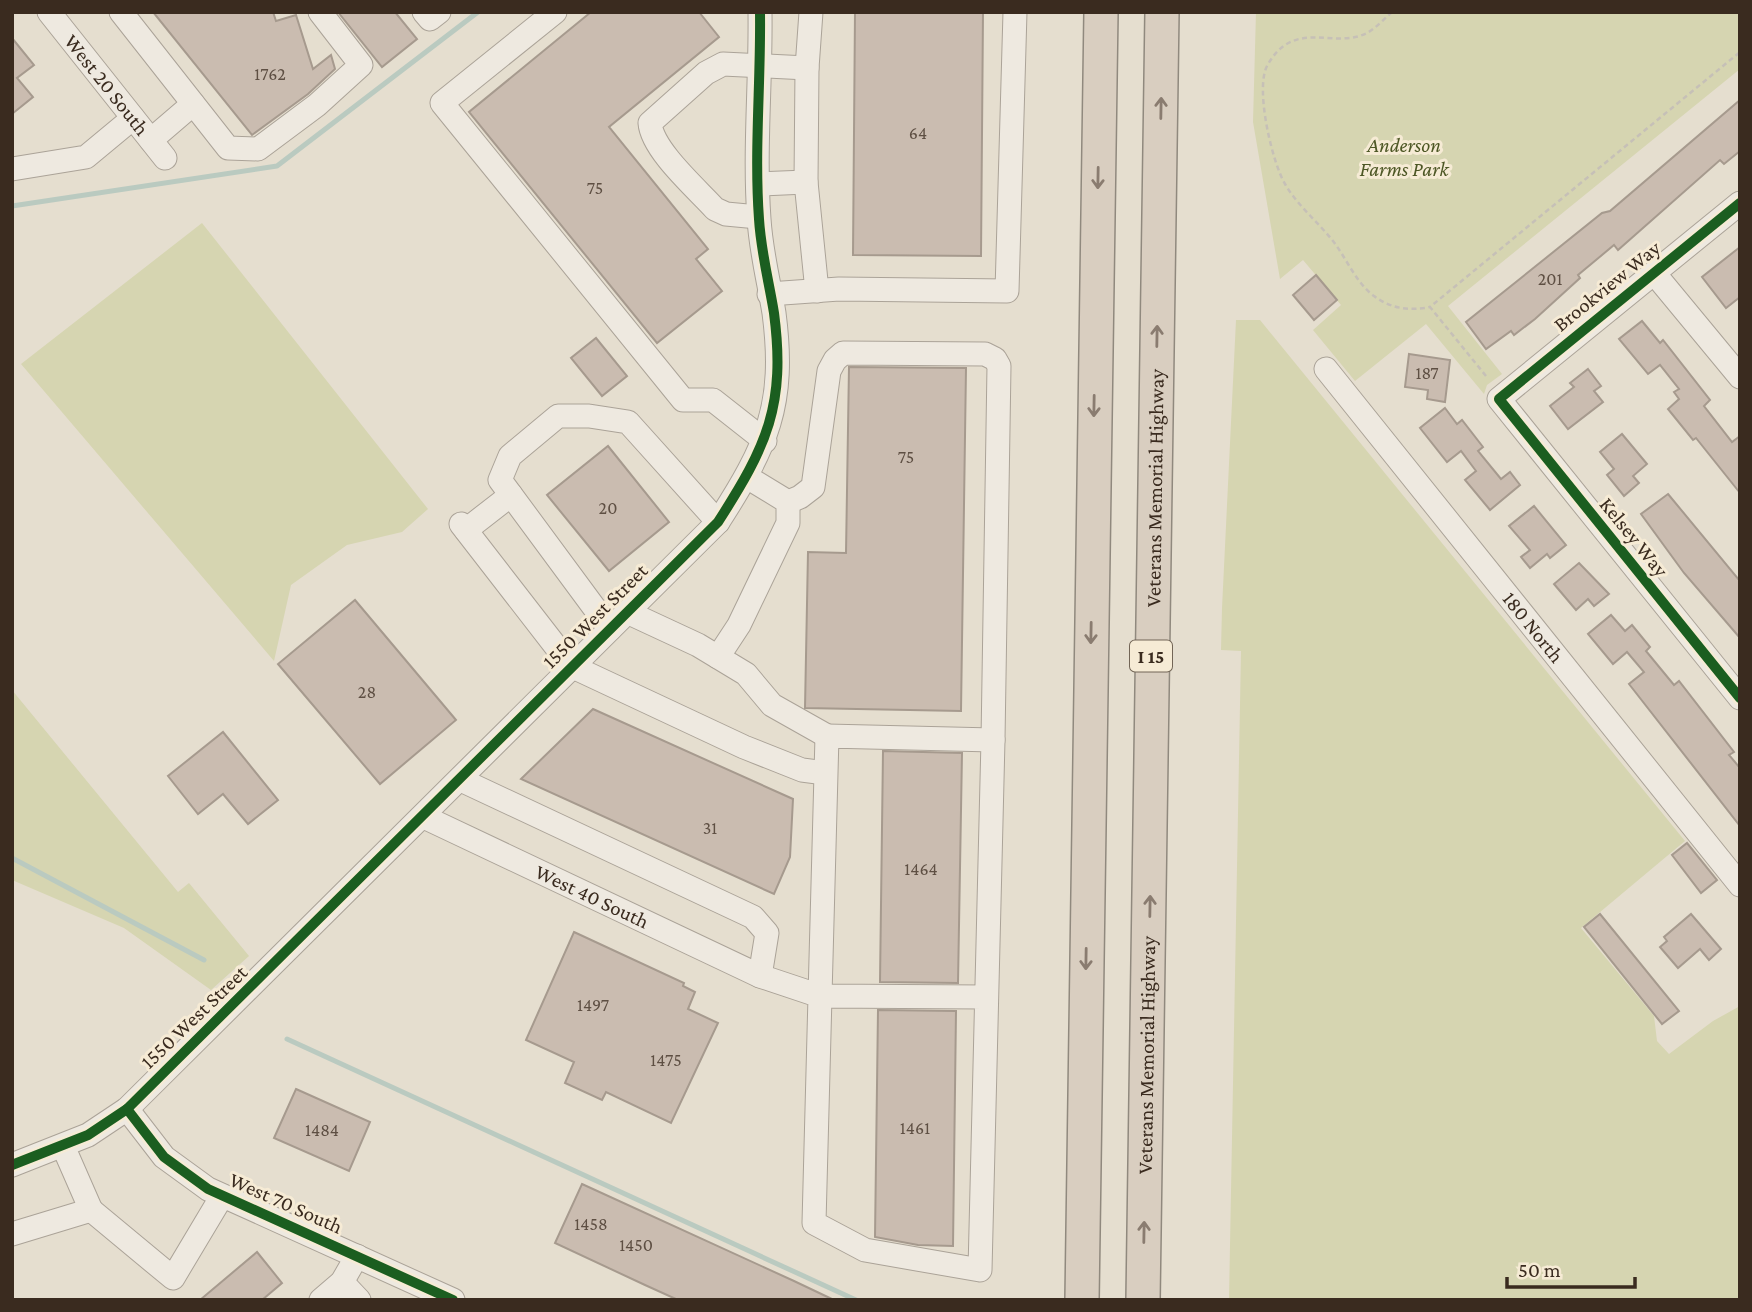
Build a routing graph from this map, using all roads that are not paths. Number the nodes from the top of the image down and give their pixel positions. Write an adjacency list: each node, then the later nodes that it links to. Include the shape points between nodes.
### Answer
1 (49, 12): 15 (street, West 20 South)
2 (121, 12): 14 (street)
3 (320, 12): 14 (street, via 361,65 258,149 228,148)
4 (424, 12): 5 (street, via 430,19)
5 (439, 12)
6 (555, 12): 29 (street, via 442,103 683,400 713,400)
7 (760, 12): 12 (street, 1550 West Street)
8 (811, 12): 13 (street)
9 (1015, 12): 24 (street, via 1007,291)
10 (1101, 12): 59 (highway, one-way to 59)
11 (1162, 12): 60 (highway, Veterans Memorial Highway / I 15, one-way to 11)
12 (761, 66): 13 (street); 20 (street, 1550 West Street); 22 (street, via 723,64 706,73 650,123 650,135 715,209)
13 (807, 68): 19 (street)
14 (193, 104): 16 (street)
15 (133, 118): 16 (street, West 20 South); 18 (street, via 86,157)
16 (150, 140): 17 (street, West 20 South)
17 (165, 158)
18 (12, 169)
19 (806, 182): 20 (street); 24 (street)
20 (759, 184): 22 (street, 1550 West Street)
21 (1740, 203): 23 (street, Brookview Way)
22 (758, 217): 25 (street, 1550 West Street)
23 (1654, 273): 27 (street); 28 (street, Brookview Way)
24 (817, 291): 25 (street)
25 (769, 294): 29 (street, 1550 West Street, via 778,362 777,402)
26 (1326, 369): 44 (street, 180 North)
27 (1740, 377)
28 (1499, 399): 38 (street, Kelsey Way)
29 (765, 441): 30 (street, 1550 West Street)
30 (747, 477): 32 (street); 33 (street, 1550 West Street)
31 (511, 495): 33 (street, via 500,480 510,456 558,416 589,416 628,422); 35 (street); 37 (street, via 464,527)
32 (788, 502): 36 (street, via 788,523 739,625); 40 (street, via 813,487 829,371 843,353 985,354 995,359 999,366)
33 (718, 522): 34 (street, 1550 West Street)
34 (627, 612): 35 (street, 1550 West Street); 36 (street)
35 (610, 629): 37 (street, 1550 West Street)
36 (718, 657): 39 (street, via 746,674 772,705)
37 (571, 666): 41 (street, via 744,747 802,770); 42 (street, 1550 West Street)
38 (1740, 698)
39 (827, 736): 40 (street); 41 (street)
40 (993, 740): 47 (street)
41 (825, 773): 46 (street)
42 (461, 780): 43 (street, 1550 West Street); 45 (street, via 753,918 767,933)
43 (424, 817): 45 (street, West 40 South); 48 (street, 1550 West Street)
44 (1740, 885)
45 (760, 976): 46 (street, West 40 South)
46 (820, 996): 47 (street, West 40 South); 47 (street, via 814,1223 865,1250 980,1270)
47 (985, 997)
48 (127, 1109): 49 (street, 1550 West Street, via 89,1135); 51 (street, West 70 South, via 164,1157)
49 (62, 1146): 50 (street, 1550 West Street); 52 (street)
50 (12, 1165)
51 (222, 1196): 52 (street, via 173,1278); 54 (street, West 70 South)
52 (91, 1210): 53 (street)
53 (12, 1234)
54 (357, 1256): 55 (street); 58 (street, West 70 South)
55 (342, 1282): 56 (street); 57 (street)
56 (321, 1300)
57 (359, 1300)
58 (453, 1300)
59 (1082, 1300)
60 (1143, 1300)

